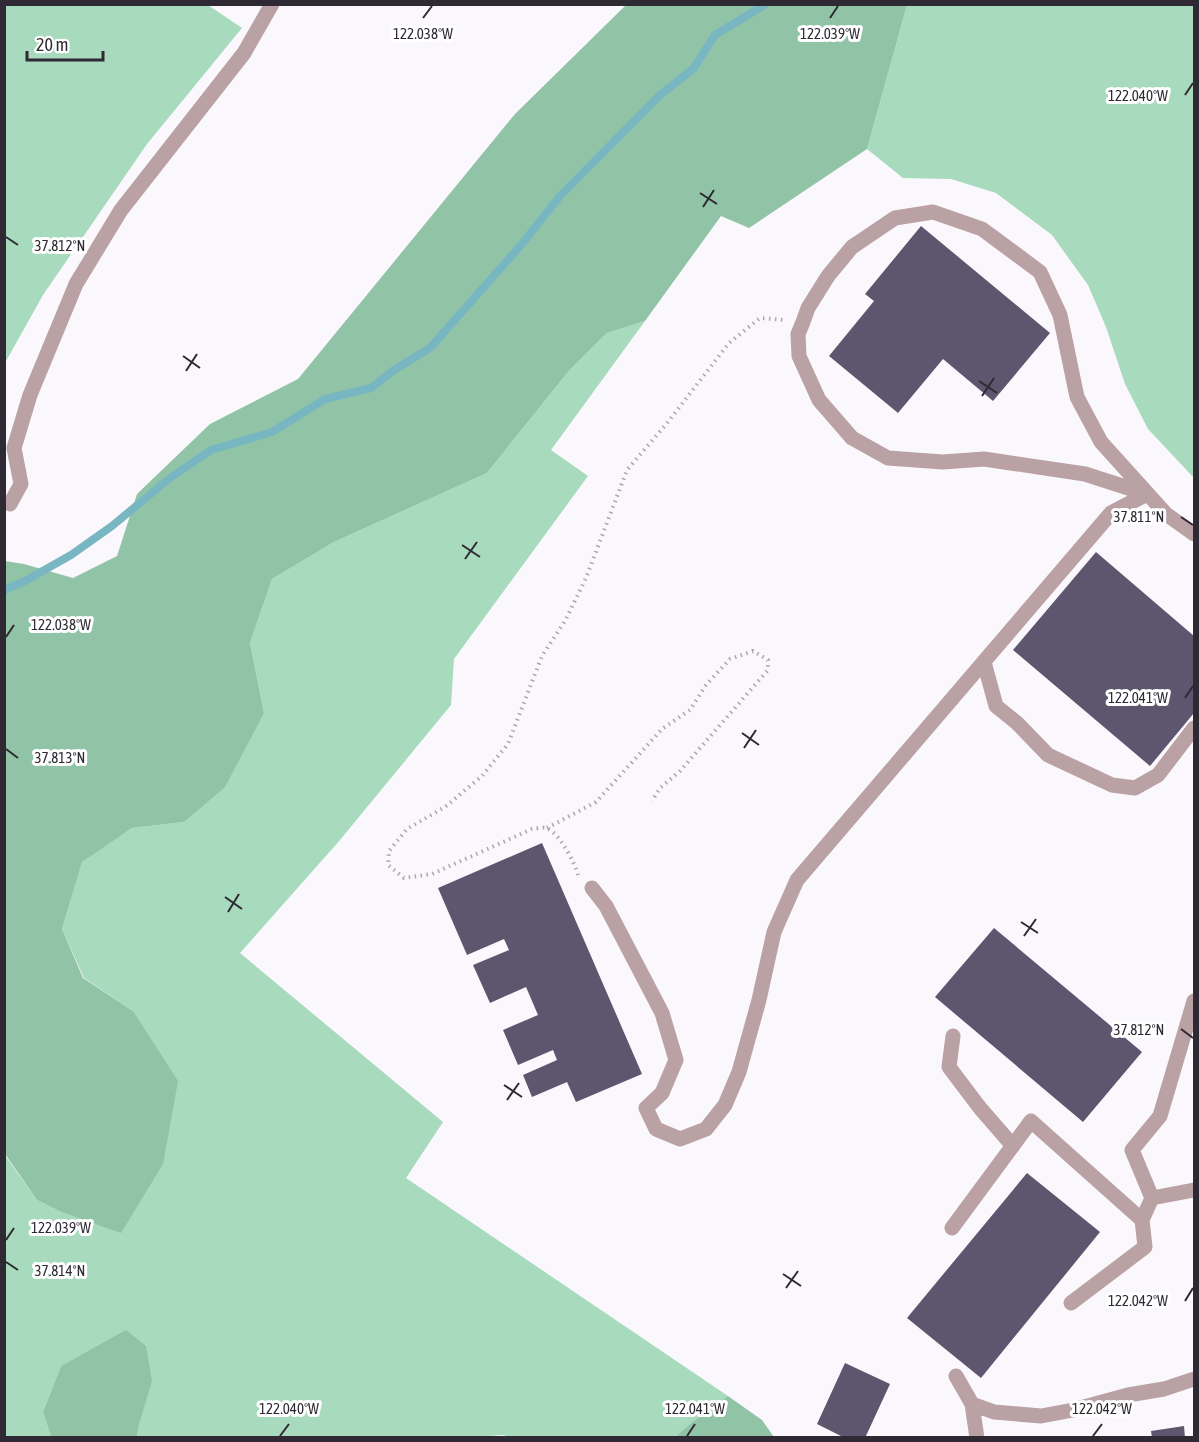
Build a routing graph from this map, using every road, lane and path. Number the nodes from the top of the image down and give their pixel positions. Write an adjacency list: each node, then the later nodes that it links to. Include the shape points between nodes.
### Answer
1 (272, 4): 4 (lane, via 244,53 121,210 76,284 30,395 14,448 21,484)
2 (802, 322): 3 (lane, via 799,356 819,400 852,438 888,458 943,462 984,459 1085,474); 3 (lane, via 828,276 852,247 895,218 933,212 982,229 1040,272 1060,315 1077,398 1101,442); 9 (path, via 760,318 729,343 627,470 586,578 542,656 508,744 482,776 445,807 407,829 388,851 388,865 404,878 432,874 532,829)
3 (1147, 494): 5 (lane); 6 (lane, via 1111,513)
4 (10, 504)
5 (1194, 534)
6 (984, 662): 7 (lane, via 996,706 1048,755 1112,784 1136,788 1158,775); 10 (lane, via 798,880 774,932 739,1072 725,1105 706,1129 680,1139 656,1129 646,1108 662,1093 676,1060 662,1013 606,906)
7 (1194, 728)
8 (652, 801): 9 (path, via 768,670 768,660 753,651 730,658 690,710 662,729 596,802)
9 (547, 828): 10 (path, via 559,838 579,878)
10 (592, 888)
11 (1194, 1001): 15 (lane, via 1160,1116 1132,1150)
12 (953, 1036): 13 (lane, via 949,1067)
13 (1013, 1146): 16 (lane, via 1031,1121); 17 (lane)
14 (1194, 1190): 15 (lane)
15 (1152, 1198): 16 (lane)
16 (1142, 1220): 18 (lane, via 1144,1247)
17 (952, 1228)
18 (1071, 1303)
19 (956, 1376): 21 (lane)
20 (1194, 1379): 21 (lane, via 1041,1416 994,1412)
21 (972, 1404): 22 (lane)
22 (977, 1437)

